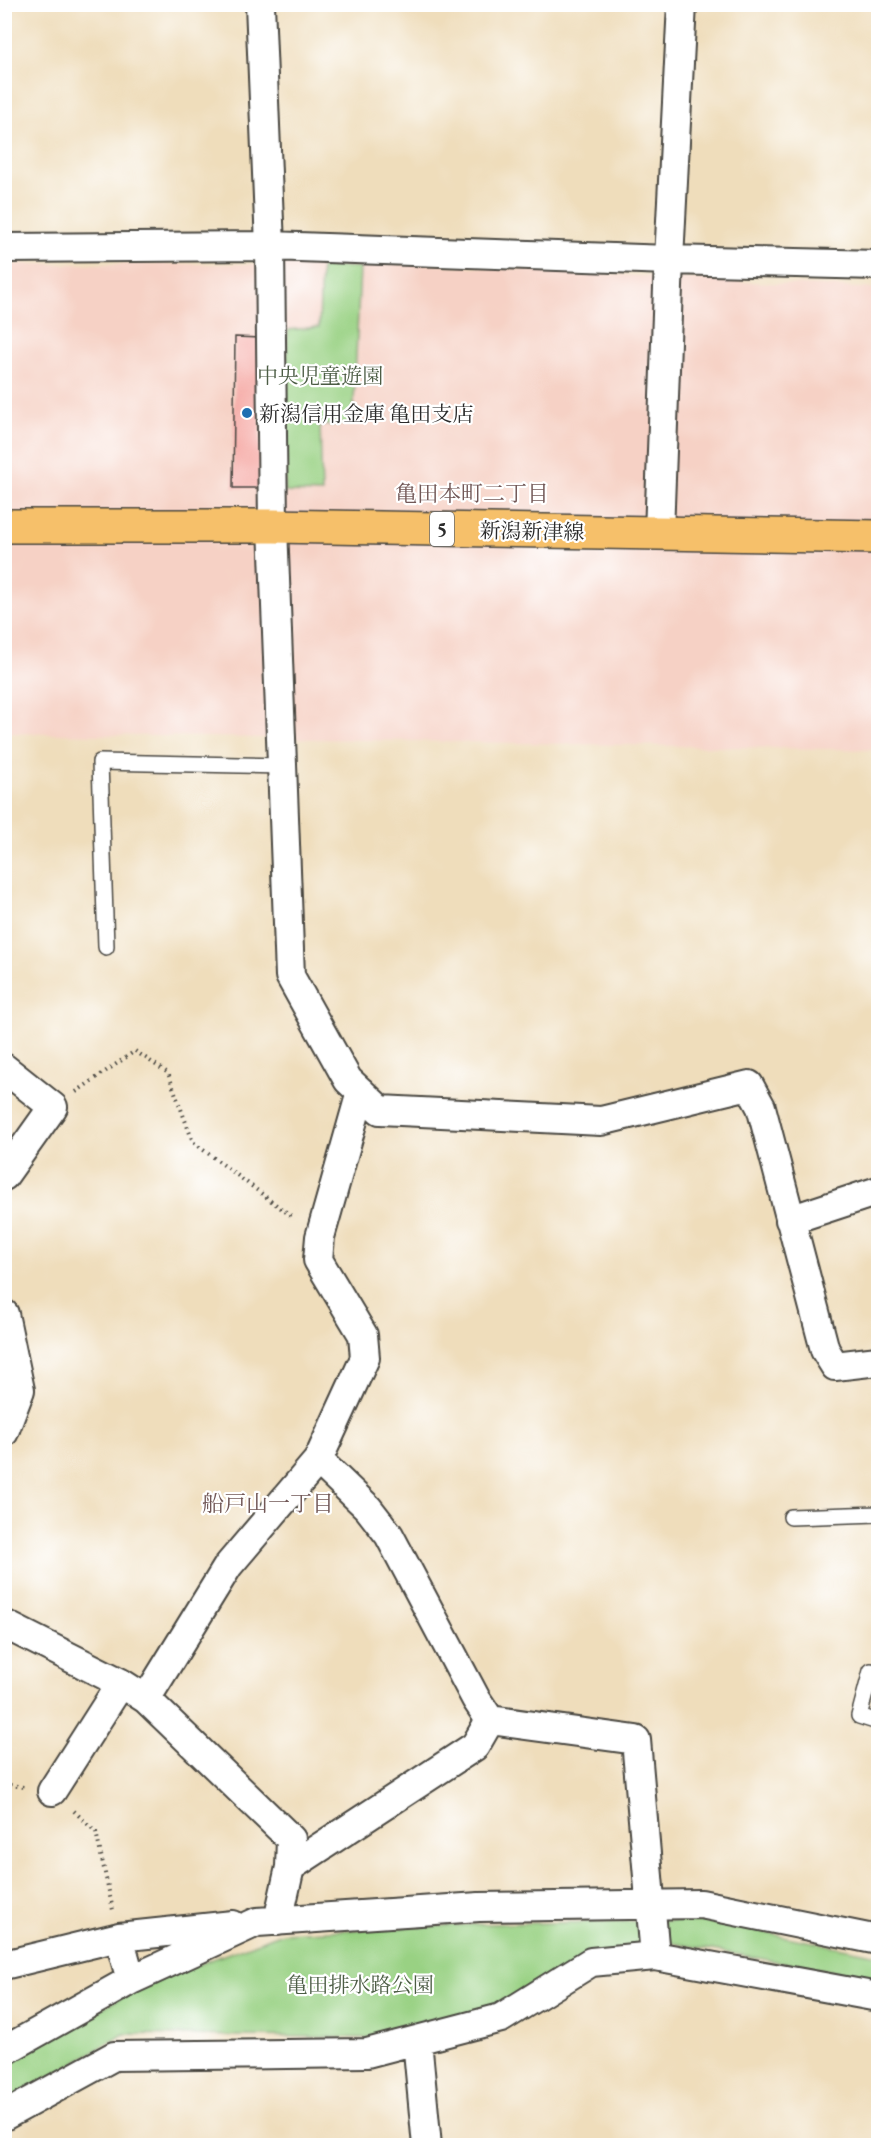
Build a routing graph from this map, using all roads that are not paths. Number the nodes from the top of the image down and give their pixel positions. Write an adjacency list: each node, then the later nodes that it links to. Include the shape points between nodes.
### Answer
1 (260, 4): 3 (street)
2 (682, 4): 5 (street)
3 (270, 246): 4 (street); 5 (street); 8 (street)
4 (4, 248)
5 (669, 260): 6 (street); 9 (street)
6 (879, 265)
7 (4, 526): 8 (main road, 新潟新津線 / 5)
8 (273, 526): 9 (main road, 新潟新津線 / 5); 11 (street)
9 (659, 533): 10 (main road, 新潟新津線 / 5)
10 (879, 537)
11 (282, 766): 12 (lane, via 100,762); 14 (street, via 290,976 348,1080)
12 (106, 947)
13 (4, 1068): 15 (street, via 53,1107)
14 (361, 1092): 17 (street, via 380,1110 601,1121 748,1085 761,1107); 22 (street, via 320,1237 318,1260 363,1335 364,1358)
15 (4, 1176)
16 (879, 1191): 17 (street)
17 (790, 1220): 19 (street, via 825,1350 835,1366)
18 (4, 1314): 20 (street)
19 (879, 1361)
20 (12, 1392): 21 (street)
21 (4, 1432)
22 (318, 1460): 28 (street, via 228,1566); 29 (street, via 368,1508 389,1535)
23 (879, 1514): 24 (lane)
24 (791, 1517)
25 (4, 1624): 27 (street)
26 (872, 1671): 30 (lane, via 859,1716)
27 (121, 1683): 28 (street); 31 (street)
28 (146, 1699): 32 (street, via 291,1839)
29 (490, 1720): 32 (street, via 475,1746); 33 (street, via 636,1740)
30 (879, 1722)
31 (52, 1791)
32 (290, 1866): 34 (street)
33 (652, 1905): 34 (street, via 479,1907); 36 (street, via 701,1904); 37 (street)
34 (268, 1922): 35 (street); 39 (street)
35 (119, 1937): 38 (street); 39 (street)
36 (879, 1940)
37 (655, 1956): 40 (street); 41 (street, via 591,1962 501,2018)
38 (4, 1965)
39 (131, 1980): 42 (street)
40 (879, 1997)
41 (417, 2040): 43 (street, via 367,2053 114,2056); 44 (street)
42 (4, 2050)
43 (4, 2116)
44 (427, 2145)

